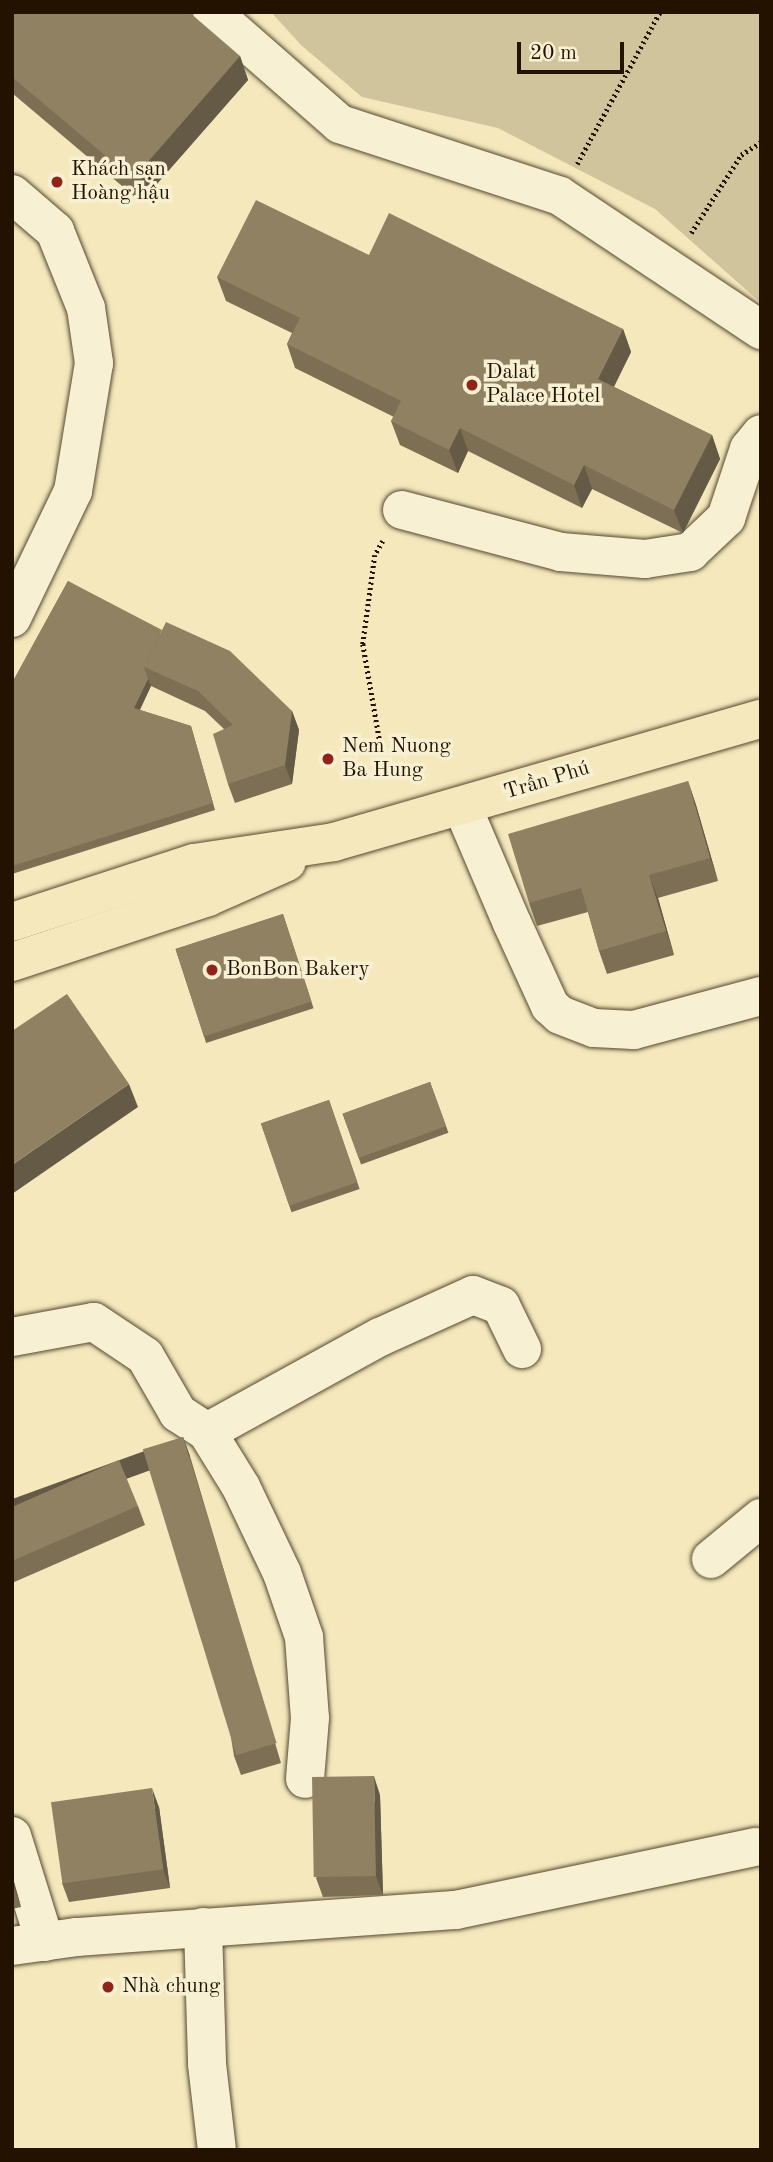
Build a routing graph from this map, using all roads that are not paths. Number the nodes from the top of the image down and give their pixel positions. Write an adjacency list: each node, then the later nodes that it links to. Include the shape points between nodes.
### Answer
1 (212, 12): 3 (street, via 340,124 560,196)
2 (12, 194): 6 (street, via 55,231 86,308 94,363 73,491)
3 (761, 330)
4 (761, 434): 5 (street, via 749,449 726,518 690,552 645,559 561,552)
5 (402, 510)
6 (12, 618)
7 (761, 719): 8 (main road, Trần Phú)
8 (462, 806): 9 (main road, Trần Phú); 12 (street, via 550,1006 559,1015 594,1028 634,1030)
9 (334, 842): 10 (main road, Trần Phú, via 194,863); 11 (main road, Trần Phú, via 208,897)
10 (12, 922)
11 (12, 962)
12 (761, 996)
13 (12, 1337): 15 (street, via 94,1322 145,1356 178,1413)
14 (522, 1349): 15 (street, via 501,1306 474,1295 380,1338)
15 (207, 1432): 18 (street, via 282,1573 304,1637 310,1718)
16 (761, 1518): 17 (street)
17 (710, 1559)
18 (305, 1779)
19 (12, 1836): 22 (street)
20 (755, 1847): 21 (street, via 456,1910)
21 (203, 1927): 22 (street); 23 (street, via 207,2064)
22 (28, 1944)
23 (217, 2150)

